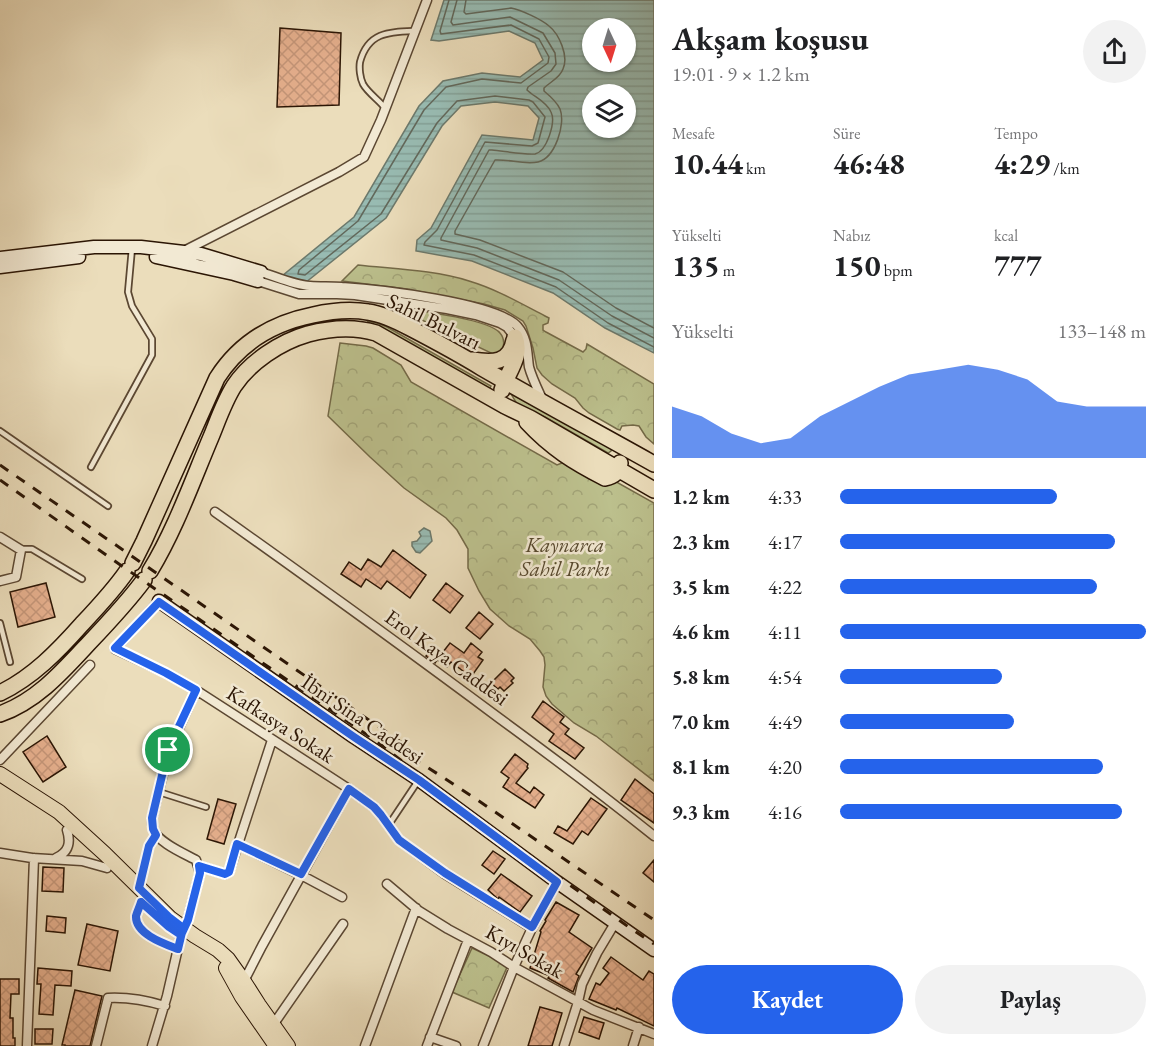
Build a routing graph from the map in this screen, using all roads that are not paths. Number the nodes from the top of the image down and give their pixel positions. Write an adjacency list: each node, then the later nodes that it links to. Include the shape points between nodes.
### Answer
1 (427, 0): 2 (street)
2 (415, 31): 3 (street); 3 (lane, via 374,38 363,51 359,67 363,84)
3 (386, 108): 5 (street, via 364,157)
4 (132, 250): 5 (street); 6 (street, via 78,249); 7 (street); 8 (street); 17 (lane, via 128,292 152,339 152,355)
5 (181, 252): 8 (street, via 211,256)
6 (0, 258)
7 (0, 267)
8 (260, 277): 9 (street, via 304,294 355,295 483,317 507,327); 13 (street, via 428,298 506,317 524,336 530,370)
9 (515, 337): 10 (highway, via 510,352 501,360); 11 (highway, via 517,356)
10 (466, 359): 11 (highway, Sahil Bulvarı); 32 (highway, Sahil Bulvarı, via 388,317 368,312 313,315 261,334 242,348 217,378 130,567 63,645 21,682)
11 (505, 381): 12 (highway); 13 (highway, Sahil Bulvarı)
12 (502, 404): 18 (highway, Sahil Bulvarı, via 588,469 605,478 614,476); 33 (highway, Sahil Bulvarı, via 367,330 344,328 310,334 263,357 234,387 169,534 133,595 51,682 22,705)
13 (544, 404): 15 (highway, Sahil Bulvarı)
14 (0, 431): 20 (lane)
15 (624, 448): 16 (highway, Sahil Bulvarı); 18 (highway)
16 (654, 464)
17 (91, 466)
18 (618, 470): 19 (highway)
19 (654, 490)
20 (108, 506)
21 (215, 512): 45 (street, Erol Kaya Caddesi, via 432,668)
22 (0, 537): 23 (street)
23 (18, 548): 24 (lane, via 32,549); 25 (street, via 21,550 16,576)
24 (82, 579)
25 (0, 580)
26 (159, 602): 28 (street, İbni Sina Caddesi); 37 (street, İbni Sina Caddesi)
27 (0, 623): 29 (lane)
28 (115, 648): 31 (street, Kafkasya Sokak)
29 (10, 662)
30 (90, 665): 35 (street)
31 (196, 690): 34 (street, Kafkasya Sokak); 40 (street, via 168,750)
32 (0, 693)
33 (0, 714)
34 (272, 740): 39 (street, Kafkasya Sokak); 46 (street)
35 (0, 760)
36 (0, 774): 55 (main road, via 59,812 105,854)
37 (419, 780): 42 (lane); 53 (street, İbni Sina Caddesi)
38 (0, 783): 43 (main road)
39 (349, 789): 42 (street, Kafkasya Sokak, via 374,807); 52 (street)
40 (159, 792): 41 (lane); 44 (street, via 152,818)
41 (206, 807)
42 (388, 826): 60 (street, Kafkasya Sokak, via 399,840 445,873)
43 (67, 830): 49 (street, via 70,838 66,851); 51 (main road)
44 (156, 835): 50 (street, via 196,860); 55 (lane, via 149,846)
45 (654, 836)
46 (237, 844): 50 (street, via 229,872); 52 (street)
47 (0, 853): 48 (street)
48 (34, 858): 49 (street); 72 (street)
49 (52, 859): 51 (street)
50 (199, 866): 61 (street)
51 (107, 868): 55 (main road)
52 (301, 874): 56 (street); 65 (street)
53 (557, 882): 59 (street, İbni Sina Caddesi); 60 (street)
54 (387, 884): 57 (street, Kıyı Sokak)
55 (140, 895): 61 (main road, via 170,918); 61 (lane, via 136,916 140,927 164,944)
56 (342, 897)
57 (416, 908): 62 (street, Kıyı Sokak); 77 (street)
58 (343, 924): 68 (street)
59 (615, 924): 63 (street, İbni Sina Caddesi); 66 (street, via 597,952)
60 (532, 927): 64 (street)
61 (181, 938): 65 (main road, via 218,950); 67 (street); 75 (main road, via 217,958 226,968)
62 (468, 940): 64 (street, Kıyı Sokak); 71 (street)
63 (654, 950)
64 (514, 967): 66 (street, Kıyı Sokak); 79 (street)
65 (244, 981): 68 (main road)
66 (578, 1002): 69 (street, Kıyı Sokak); 80 (street)
67 (165, 1006): 73 (street, via 141,999 108,998); 74 (street)
68 (273, 1025): 76 (main road)
69 (639, 1027): 70 (street, Kıyı Sokak); 81 (street)
70 (654, 1034)
71 (428, 1042): 78 (street)
72 (27, 1046)
73 (96, 1046)
74 (152, 1046)
75 (276, 1046)
76 (288, 1046)
77 (364, 1046)
78 (456, 1046)
79 (483, 1046)
80 (564, 1046)
81 (633, 1046)

